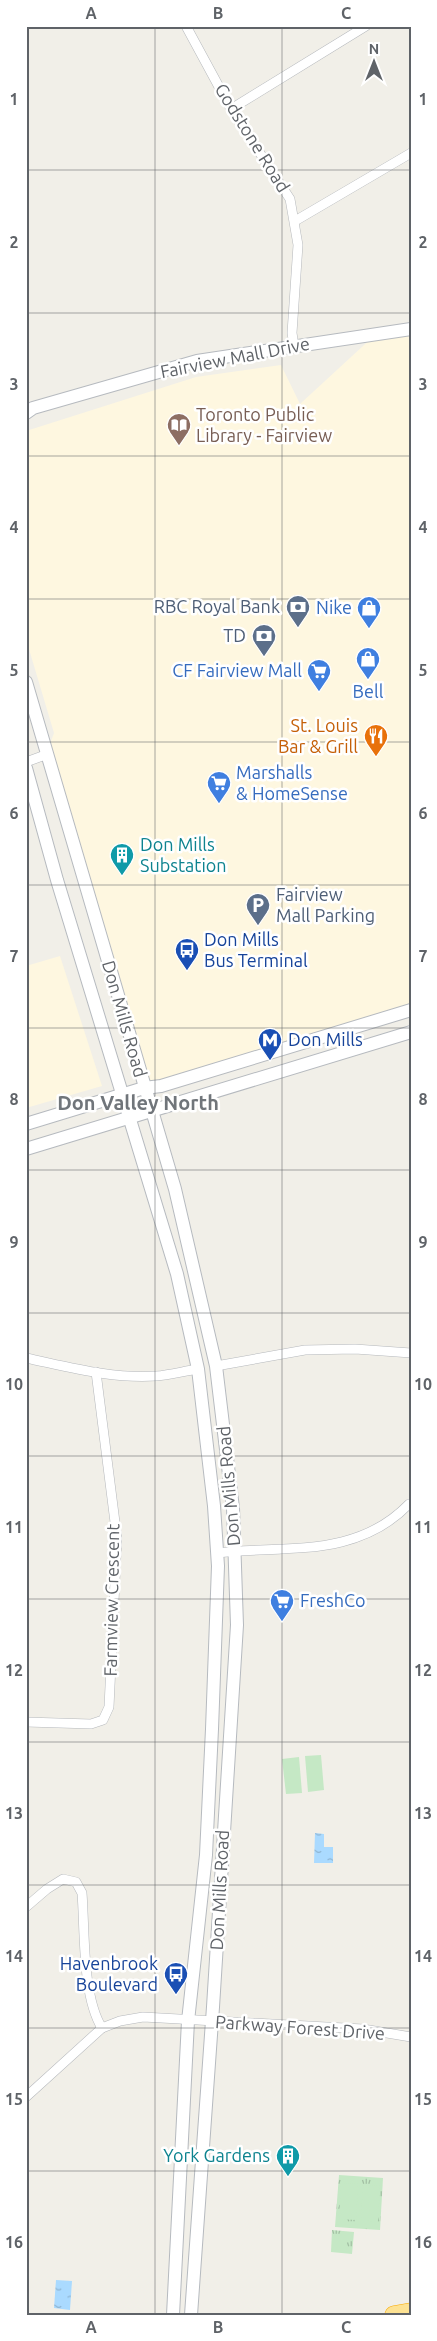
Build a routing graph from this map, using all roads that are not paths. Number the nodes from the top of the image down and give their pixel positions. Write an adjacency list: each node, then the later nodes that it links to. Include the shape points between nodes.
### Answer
1 (186, 26): 3 (street, Godstone Road)
2 (366, 26): 3 (street)
3 (231, 109): 5 (street, Godstone Road, via 290,199)
4 (411, 153): 5 (street)
5 (294, 221): 7 (street, Godstone Road, via 298,245 292,333)
6 (411, 329): 7 (main road, Fairview Mall Drive)
7 (294, 346): 8 (main road, Fairview Mall Drive, via 197,361)
8 (28, 410)
9 (26, 682): 10 (main road, Don Mills Road)
10 (48, 754): 11 (street); 15 (main road, Don Mills Road)
11 (26, 762)
12 (26, 768): 16 (main road, Don Mills Road, via 57,880)
13 (411, 1010): 15 (main road, via 161,1086)
14 (411, 1032): 17 (main road)
15 (144, 1088): 16 (main road); 17 (main road, Don Mills Road)
16 (124, 1094): 18 (main road, Don Mills Road); 19 (main road)
17 (152, 1112): 18 (main road); 23 (main road, Don Mills Road, via 175,1189)
18 (130, 1118): 20 (main road); 24 (main road, Don Mills Road, via 177,1274)
19 (26, 1124)
20 (26, 1149)
21 (411, 1353): 23 (street, via 305,1350)
22 (26, 1358): 25 (street)
23 (216, 1366): 27 (main road, Don Mills Road)
24 (198, 1369): 25 (street, via 134,1377); 28 (main road, Don Mills Road)
25 (96, 1372): 29 (street, Farmview Crescent, via 117,1538 109,1708 103,1720 91,1724)
26 (410, 1503): 27 (street, via 402,1512 352,1541 312,1548)
27 (235, 1551): 28 (street); 32 (main road, Don Mills Road, via 237,1624)
28 (217, 1553): 31 (main road, Don Mills Road, via 217,1624 206,1855)
29 (26, 1722)
30 (26, 1907): 33 (street, via 63,1879 76,1882 82,1893 89,1993)
31 (188, 2021): 32 (street, Parkway Forest Drive); 33 (street, via 143,2017); 37 (main road, Don Mills Road)
32 (212, 2022): 34 (street, Parkway Forest Drive, via 363,2029); 38 (main road, Don Mills Road)
33 (102, 2028): 35 (street)
34 (411, 2037)
35 (26, 2098)
36 (411, 2312): 39 (highway)
37 (173, 2315)
38 (191, 2315)
39 (394, 2315)

